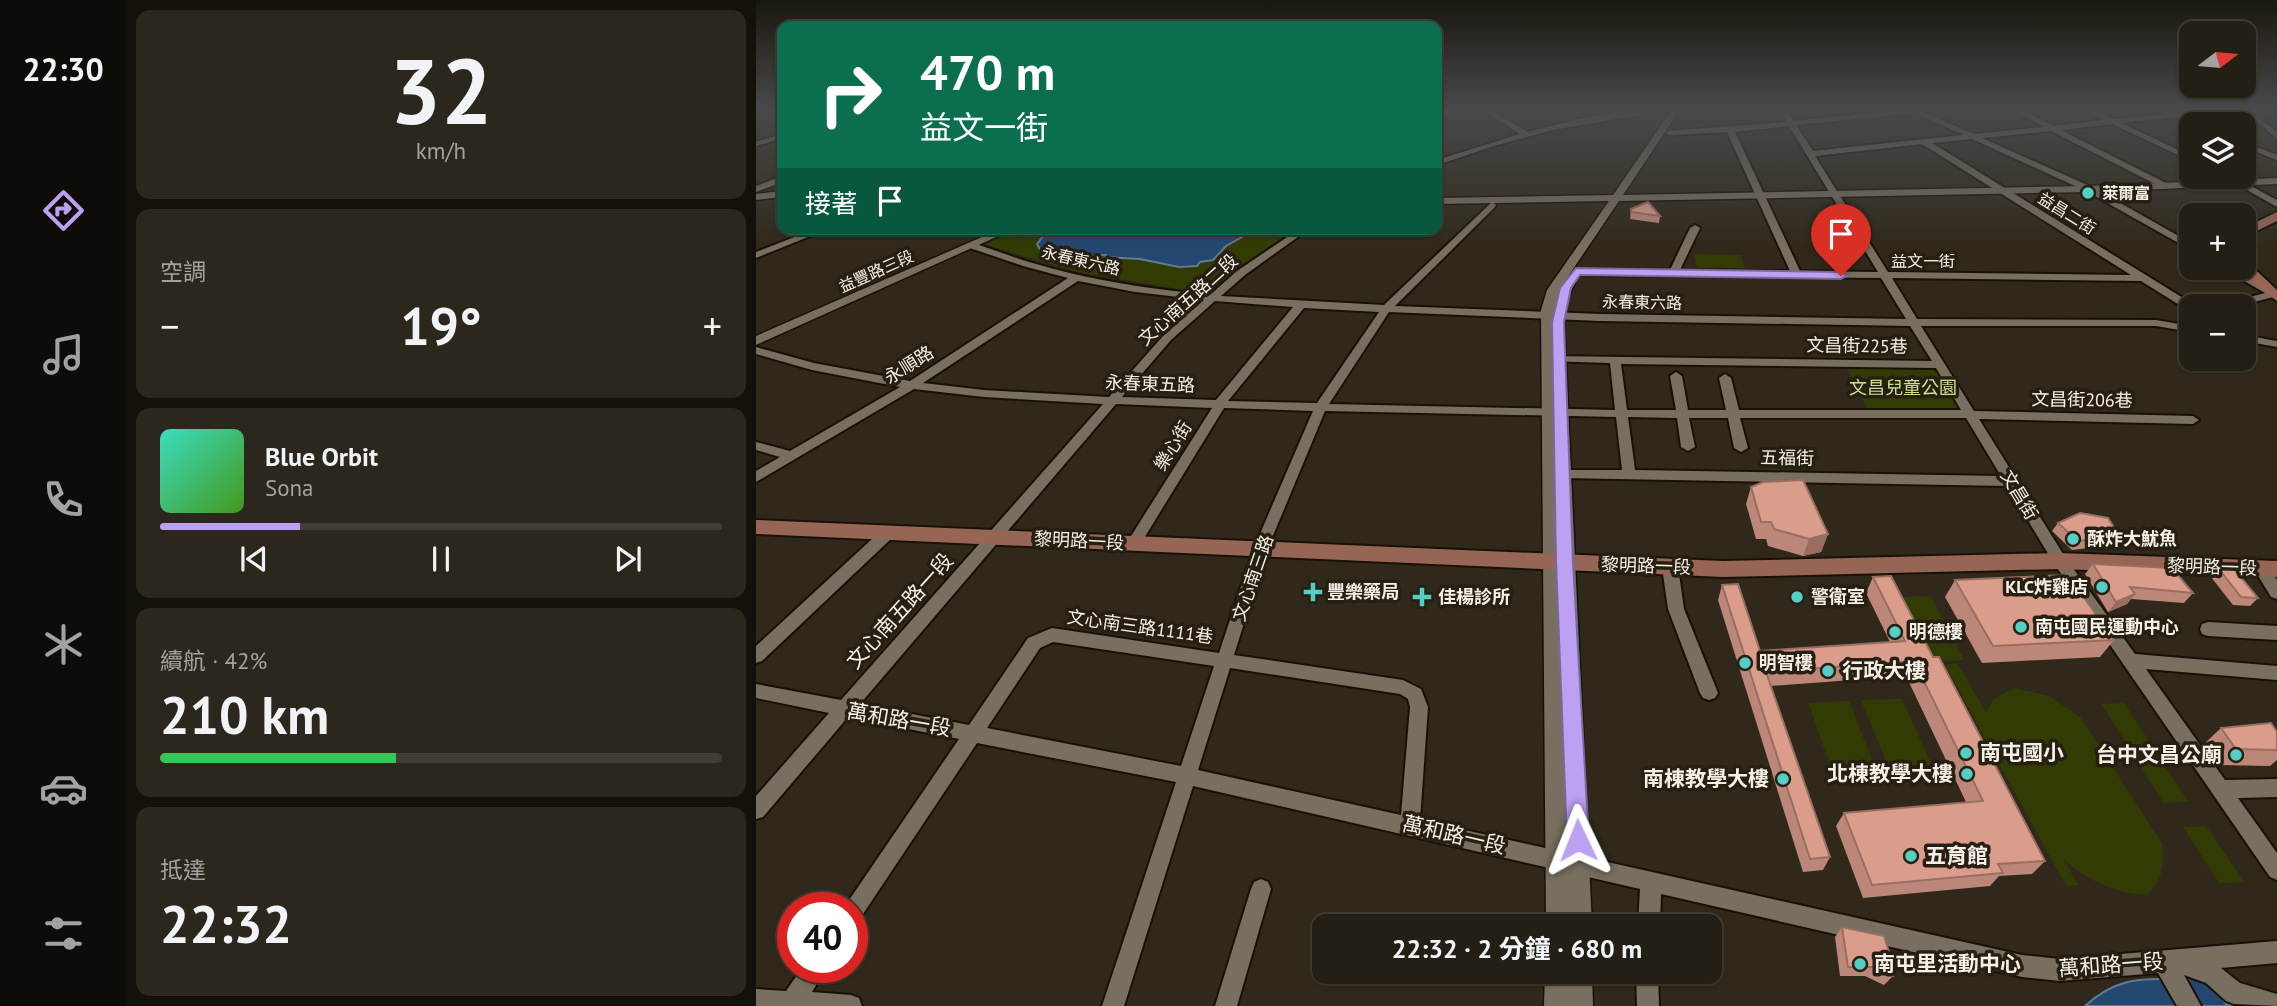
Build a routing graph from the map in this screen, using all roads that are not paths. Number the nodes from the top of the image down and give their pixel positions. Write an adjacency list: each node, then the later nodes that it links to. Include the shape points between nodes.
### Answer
1 (1462, 155): 9 (street)
2 (1646, 155): 19 (street)
3 (1652, 155): 19 (street)
4 (1742, 155): 18 (street)
5 (1812, 155): 17 (street, 文昌街)
6 (1944, 155): 16 (street, 益昌二街)
7 (2014, 155): 14 (street)
8 (2104, 155): 13 (street)
9 (1442, 161)
10 (2277, 181): 11 (street)
11 (2256, 182)
12 (2179, 185): 13 (street)
13 (2165, 186): 14 (street)
14 (2089, 189): 16 (street); 32 (street)
15 (2251, 189): 23 (street)
16 (2000, 190): 17 (street); 40 (street, 益昌二街)
17 (1835, 193): 18 (street); 38 (street, 文昌街)
18 (1761, 195): 19 (street); 36 (street)
19 (1618, 200): 20 (street); 22 (street); 26 (street); 34 (street)
20 (1442, 203)
21 (1442, 203): 24 (street)
22 (1563, 203): 24 (street); 26 (street, via 1588,211)
23 (2277, 204)
24 (1492, 205): 47 (street, 文心南三路)
25 (2277, 216): 27 (main road)
26 (1598, 224): 48 (street, via 1553,290)
27 (2256, 227)
28 (1695, 228): 35 (street)
29 (809, 235): 33 (street)
30 (1297, 235): 43 (street, 文心南五路二段)
31 (977, 238): 39 (street, 永春東六路); 51 (street, 益豐路三段); 53 (street, 益豐路三段)
32 (2179, 240)
33 (756, 256)
34 (1576, 272): 35 (street, 益文一街); 48 (street)
35 (1674, 273): 36 (street, 益文一街)
36 (1797, 275): 38 (street, 益文一街)
37 (2256, 275): 42 (main road)
38 (1886, 276): 40 (street, 益文一街); 49 (street, 文昌街)
39 (1077, 277): 43 (street, 永春東六路); 61 (street, 永順路)
40 (2143, 278): 45 (street, 益昌二街)
41 (2249, 280): 42 (street)
42 (2275, 294): 44 (street)
43 (1211, 298): 46 (street, 永春東六路); 62 (street, 文心南五路二段, via 1167,338)
44 (2256, 299)
45 (2179, 300)
46 (1301, 305): 47 (street, 永春東六路); 63 (street, 樂心街)
47 (1386, 309): 48 (street, 永春東六路); 64 (street, 文心南三路)
48 (1553, 317): 49 (street, 永春東六路); 56 (street)
49 (1913, 321): 50 (street, 永春東六路); 58 (street, 文昌街)
50 (2179, 327)
51 (756, 334)
52 (2256, 340): 54 (street)
53 (756, 341)
54 (2277, 344)
55 (756, 350): 61 (street, 永春東五路)
56 (1553, 359): 57 (street, 文昌街225巷); 65 (street)
57 (1615, 359): 58 (street, 文昌街225巷); 66 (street)
58 (1940, 365): 69 (street, 文昌街)
59 (1676, 376): 67 (street)
60 (1725, 378): 68 (street)
61 (914, 384): 62 (street, 永春東五路, via 1014,396); 74 (street, 永順路)
62 (1112, 400): 63 (street, 永春東五路); 81 (street, 文心南五路二段)
63 (1220, 404): 64 (street, 永春東五路); 82 (street, 樂心街)
64 (1320, 408): 65 (street, 永春東五路); 83 (street, 文心南三路)
65 (1554, 413): 66 (street, 永春東五路); 75 (street); 85 (street)
66 (1622, 414): 67 (street, 永春東五路); 76 (street)
67 (1683, 414): 68 (street, 永春東五路); 72 (street)
68 (1734, 415): 69 (street, 文昌街206巷); 73 (street)
69 (1970, 415): 70 (street, 文昌街206巷); 78 (street, 文昌街)
70 (2193, 419)
71 (756, 446): 74 (street)
72 (1688, 447)
73 (1741, 447)
74 (791, 456): 77 (street, 永順路)
75 (1562, 473): 76 (street, 五福街); 85 (street)
76 (1629, 475): 78 (street, 五福街)
77 (756, 477)
78 (2011, 481): 84 (street, 文昌街)
79 (756, 527): 80 (main road, 黎明路一段)
80 (889, 533): 81 (main road, 黎明路一段); 91 (street)
81 (996, 537): 82 (main road, 黎明路一段); 97 (street, 文心南五路一段)
82 (1133, 544): 83 (main road, 黎明路一段)
83 (1261, 550): 85 (main road, 黎明路一段); 92 (street, 文心南三路)
84 (2060, 561): 86 (main road, 黎明路一段); 87 (main road, 黎明路一段); 93 (street, 文昌街)
85 (1559, 562): 86 (main road, 黎明路一段); 104 (street)
86 (1670, 567): 96 (street, via 1676,609)
87 (2269, 569): 88 (street)
88 (2277, 593)
89 (2208, 629): 90 (street)
90 (2277, 633)
91 (756, 656)
92 (1226, 659): 98 (street, 文心南三路1111巷, via 1052,635 1034,643); 99 (street, 文心南三路); 103 (street, 文心南三路1111巷, via 1403,687 1415,694 1419,707)
93 (2130, 661): 94 (street); 101 (street, 文昌街)
94 (2277, 673)
95 (756, 691): 97 (street, 萬和路一段)
96 (1709, 694)
97 (842, 710): 98 (street, 萬和路一段); 102 (street, 文心南五路一段)
98 (973, 734): 99 (street, 萬和路一段); 108 (street, 文心南三路1111巷)
99 (1188, 776): 103 (street, 萬和路一段); 122 (street, 文心南三路)
100 (2277, 788): 101 (street)
101 (2222, 789): 105 (street, 文昌街)
102 (756, 810)
103 (1410, 824): 104 (street, 萬和路一段)
104 (1569, 863): 106 (street, 萬和路一段); 109 (street); 110 (street)
105 (2277, 870)
106 (1651, 883): 111 (street); 113 (street, 萬和路一段, via 2022,966 2060,970)
107 (1261, 889): 123 (street)
108 (866, 892)
109 (1560, 914)
110 (1578, 914)
111 (1650, 914)
112 (2277, 952): 113 (street, 萬和路一段)
113 (2169, 965): 120 (street, via 2213,975 2234,993); 127 (street)
114 (805, 983): 119 (street)
115 (1557, 984): 124 (street)
116 (1580, 984): 125 (street)
117 (1647, 984): 126 (street)
118 (756, 1000): 119 (street)
119 (792, 1002): 121 (street)
120 (2277, 1005)
121 (851, 1006)
122 (1112, 1006)
123 (1226, 1006)
124 (1557, 1006)
125 (1580, 1006)
126 (1648, 1006)
127 (2190, 1006)

